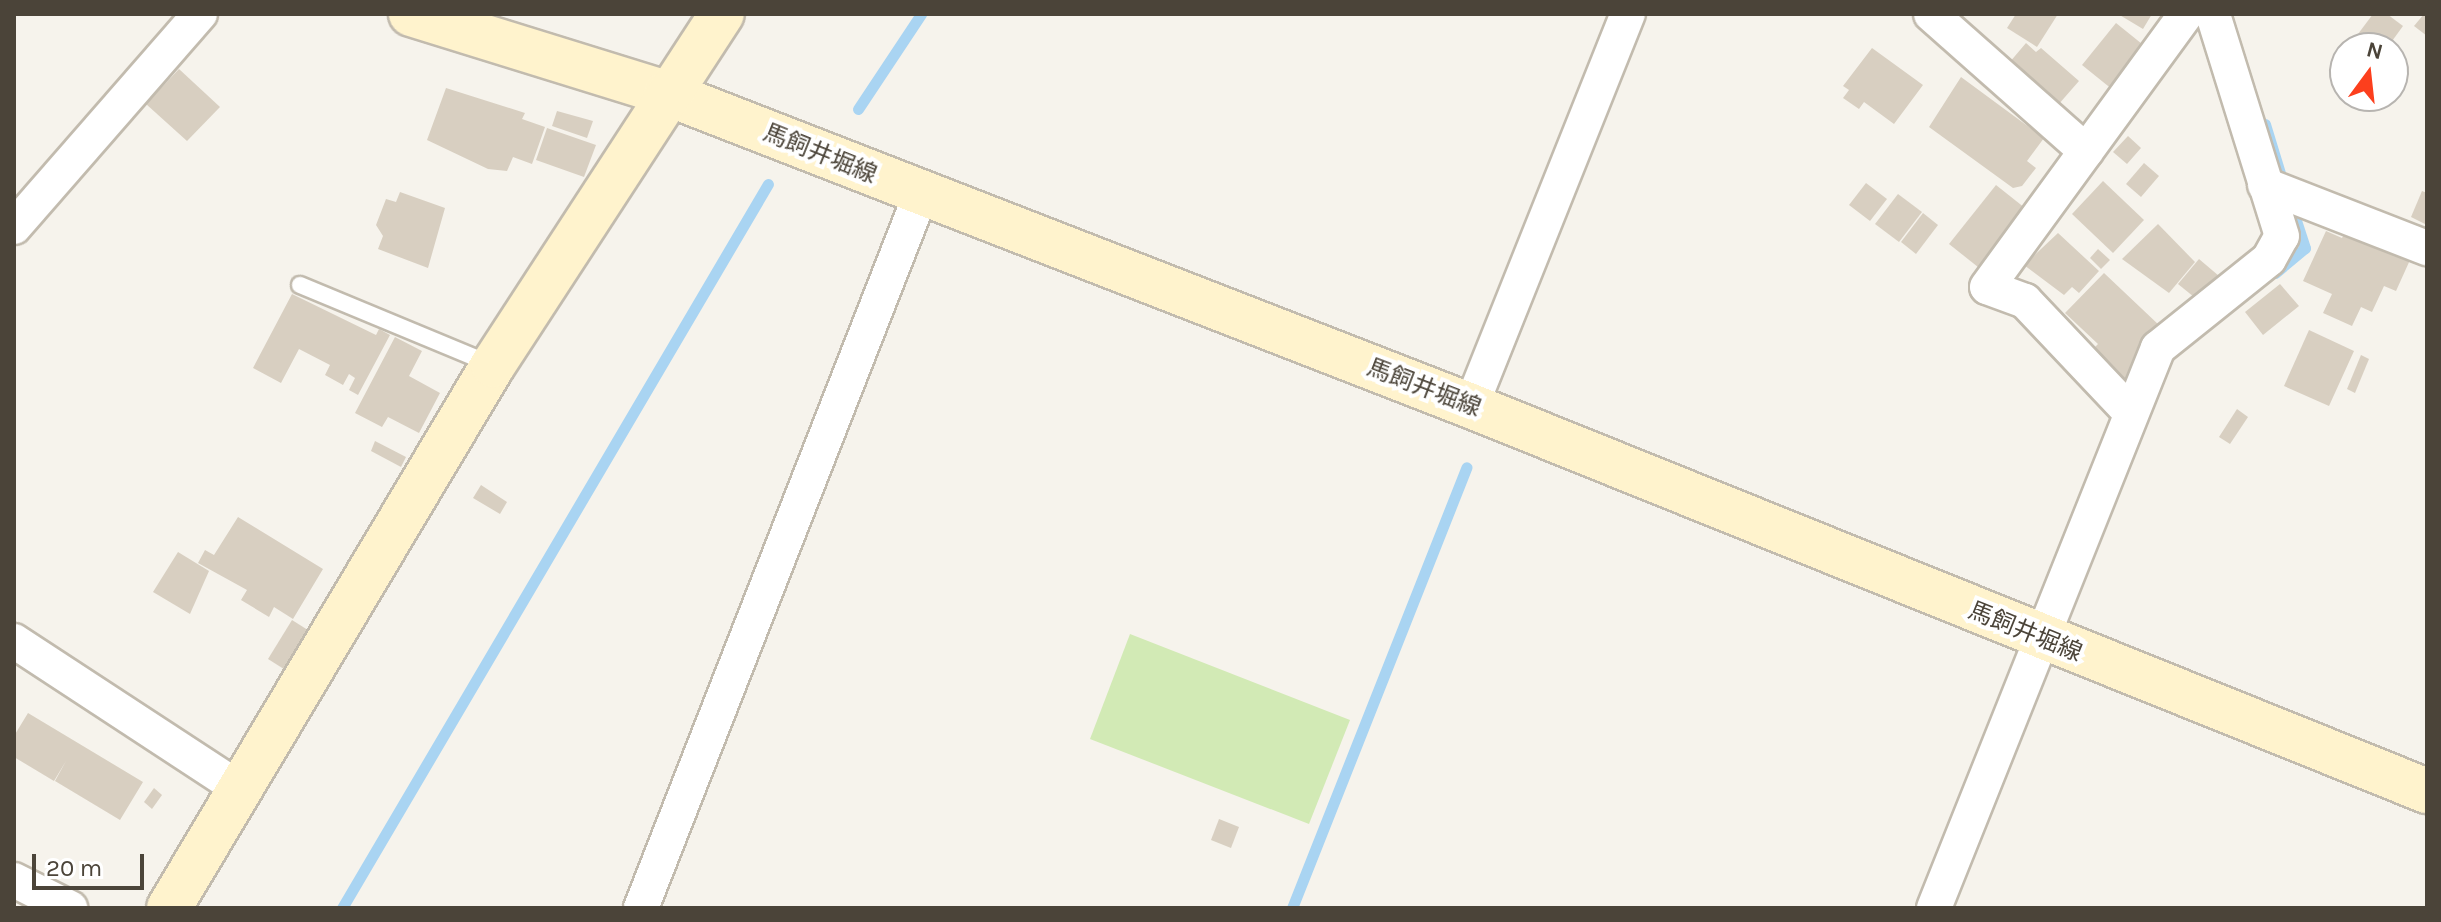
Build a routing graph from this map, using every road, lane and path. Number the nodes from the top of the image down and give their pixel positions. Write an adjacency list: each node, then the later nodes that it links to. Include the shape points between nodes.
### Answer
1 (200, 14): 12 (street)
2 (411, 14): 8 (main road, 馬飼井堀線)
3 (722, 14): 8 (main road)
4 (1628, 14): 16 (street)
5 (1931, 14): 9 (street)
6 (2186, 14): 9 (street)
7 (2213, 14): 10 (street)
8 (666, 93): 11 (main road, 馬飼井堀線); 15 (main road)
9 (2086, 151): 17 (street, via 1987,287 2025,301)
10 (2265, 185): 13 (street); 17 (street, via 2282,236 2269,259 2158,348)
11 (921, 194): 16 (main road, 馬飼井堀線); 25 (street)
12 (14, 227)
13 (2427, 248)
14 (300, 285): 15 (lane)
15 (493, 365): 20 (main road)
16 (1471, 406): 18 (main road, 馬飼井堀線)
17 (2130, 412): 18 (street)
18 (2042, 639): 21 (main road, 馬飼井堀線); 26 (street)
19 (14, 641): 20 (street)
20 (240, 789): 24 (main road)
21 (2427, 791)
22 (14, 880): 23 (street)
23 (70, 908)
24 (169, 908)
25 (641, 908)
26 (1934, 908)

